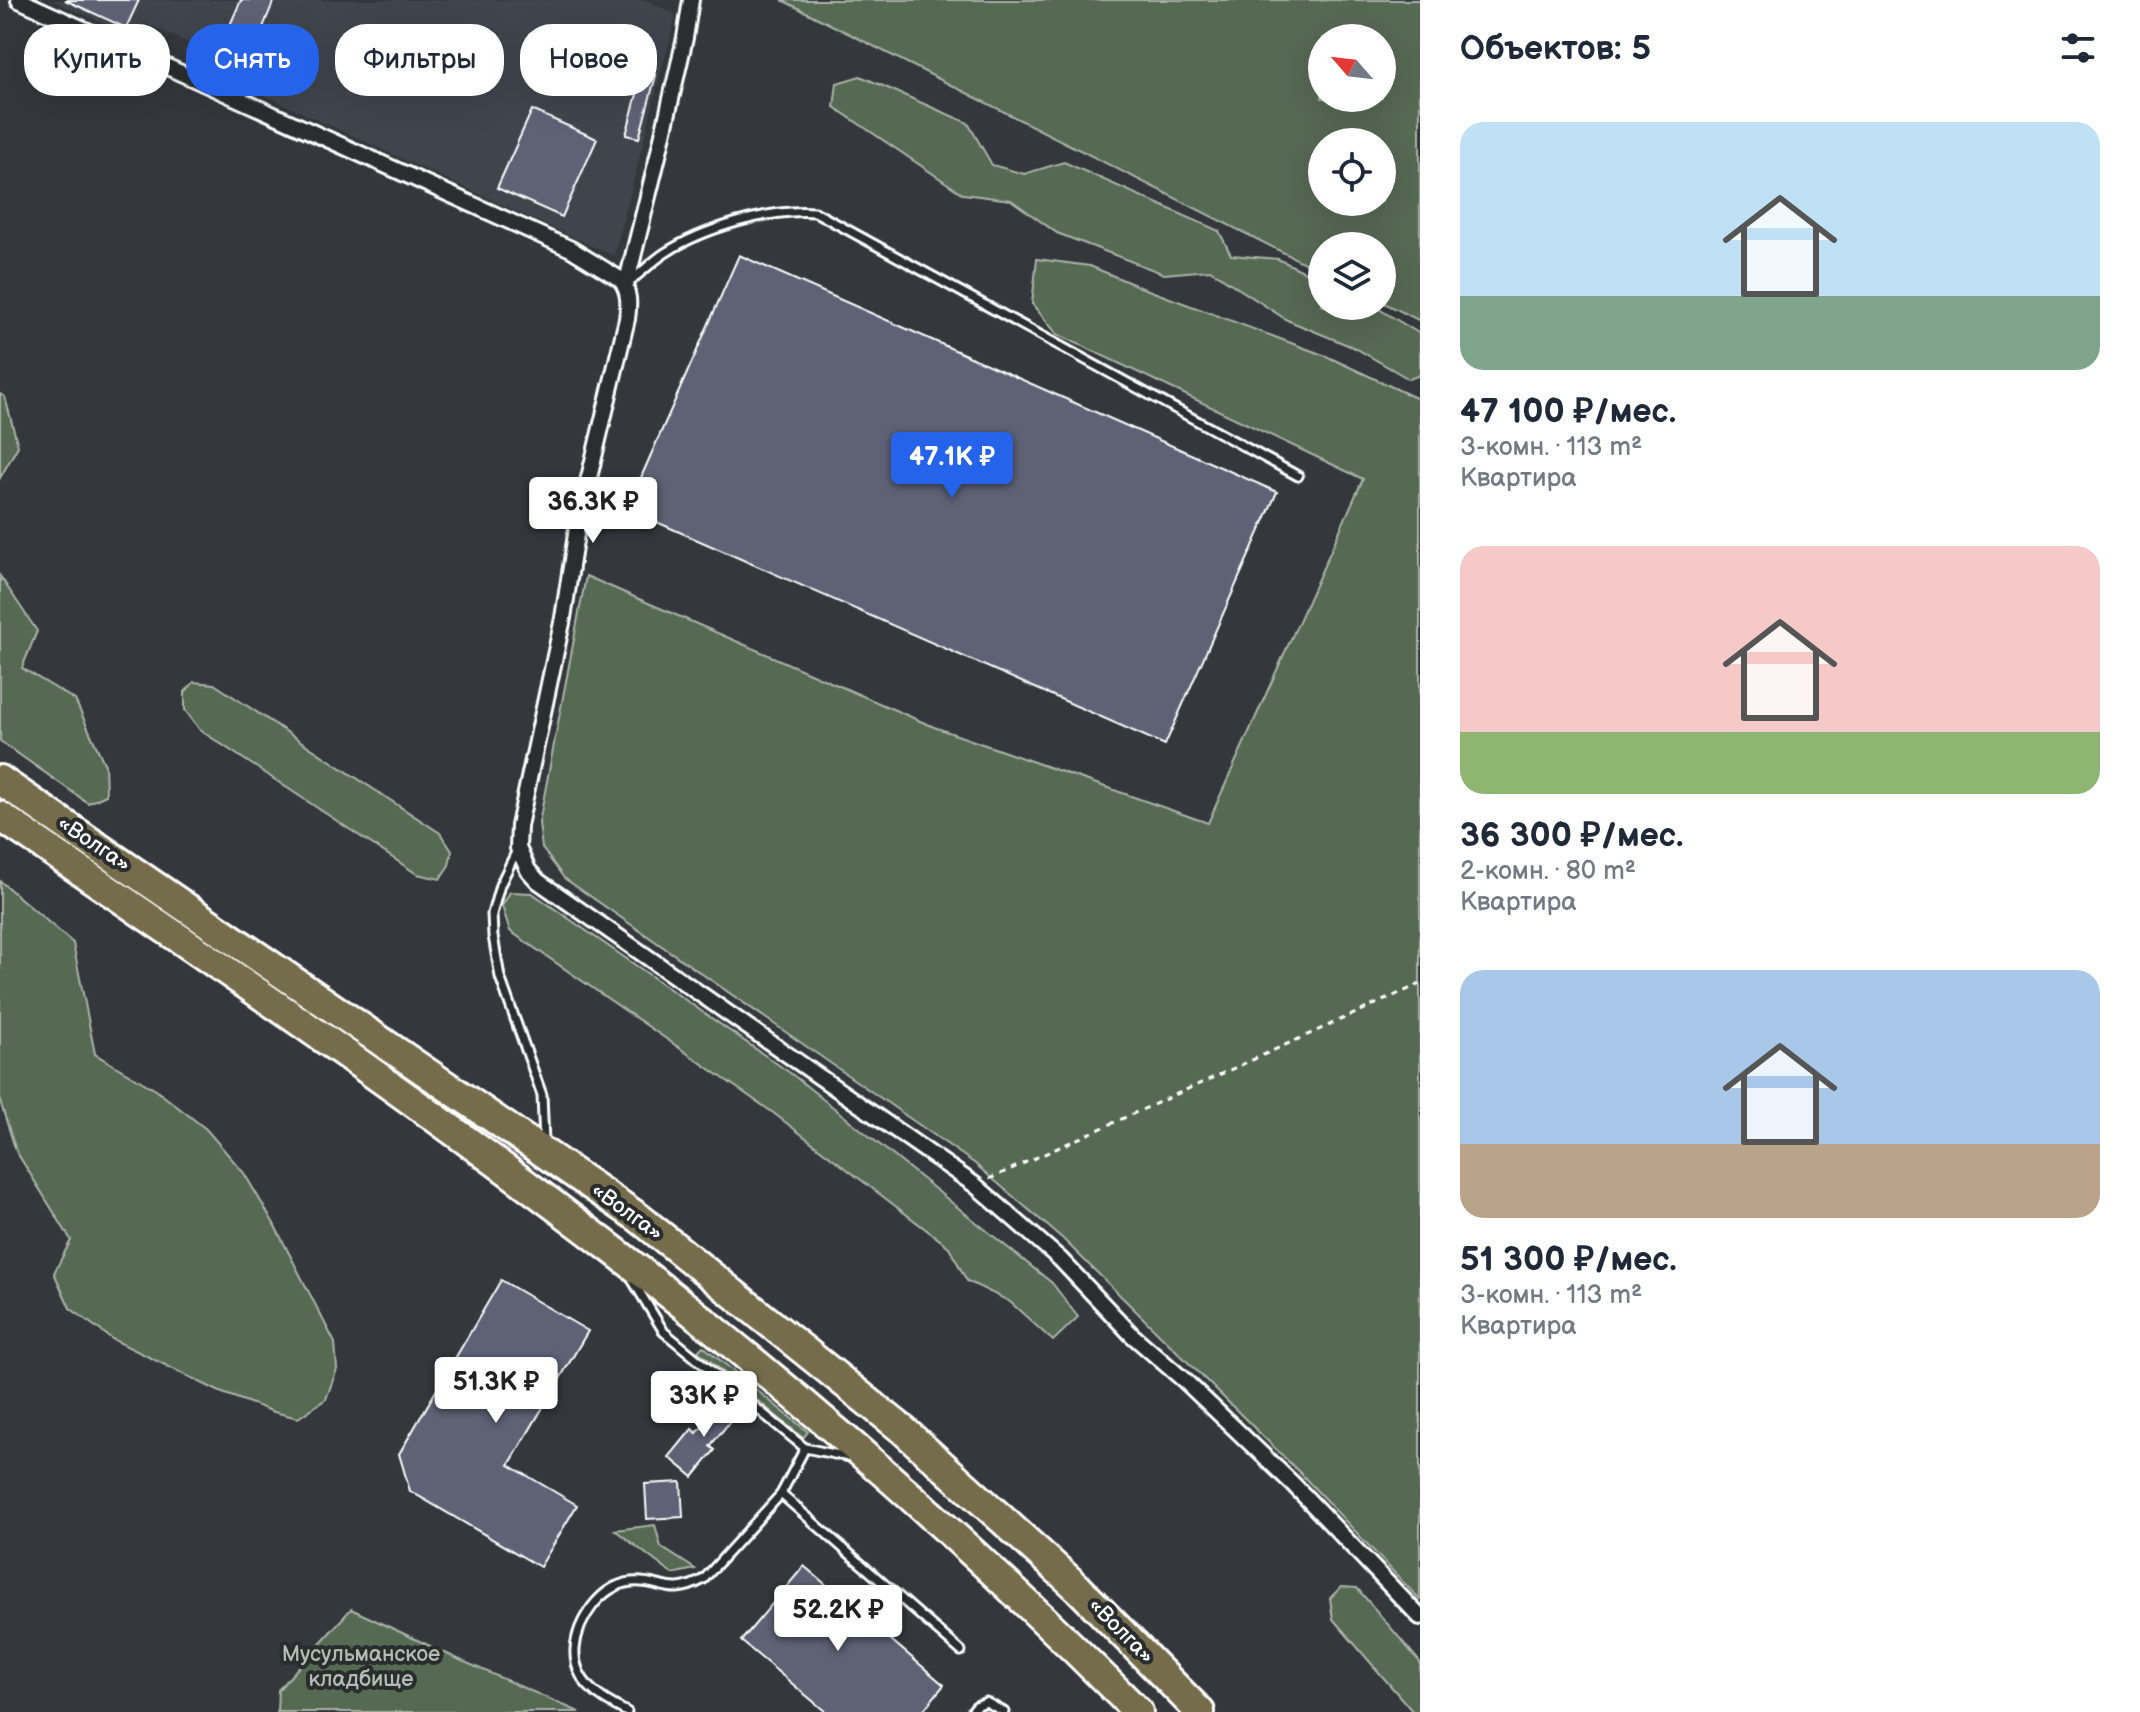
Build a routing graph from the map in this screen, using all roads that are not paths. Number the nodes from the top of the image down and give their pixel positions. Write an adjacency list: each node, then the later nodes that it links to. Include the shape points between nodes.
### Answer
1 (19, 0): 3 (street, via 571,249)
2 (691, 0): 3 (street)
3 (626, 285): 4 (lane, via 663,254 709,233 771,215 815,212); 7 (street, via 627,319 577,528)
4 (1298, 476)
5 (0, 780): 8 (highway, «Волга»)
6 (0, 816): 9 (highway, «Волга», via 308,1027)
7 (518, 848): 8 (lane, via 500,885 493,936 500,977 542,1095); 13 (street, via 528,870 556,895 975,1185 1060,1259 1132,1335 1282,1473)
8 (544, 1152): 19 (highway, «Волга», via 639,1218 902,1429 1078,1588)
9 (615, 1251): 10 (lane, via 664,1332); 11 (highway, «Волга»)
10 (805, 1448): 11 (lane); 12 (lane)
11 (873, 1462): 18 (highway, «Волга», via 1050,1623)
12 (781, 1494): 14 (lane); 15 (lane, via 704,1579 688,1588 669,1589 633,1582 614,1587 595,1603 577,1633 574,1664 587,1686)
13 (1420, 1617)
14 (961, 1651)
15 (627, 1712)
16 (971, 1712): 17 (lane, via 986,1702)
17 (1004, 1712)
18 (1138, 1712)
19 (1200, 1712)

